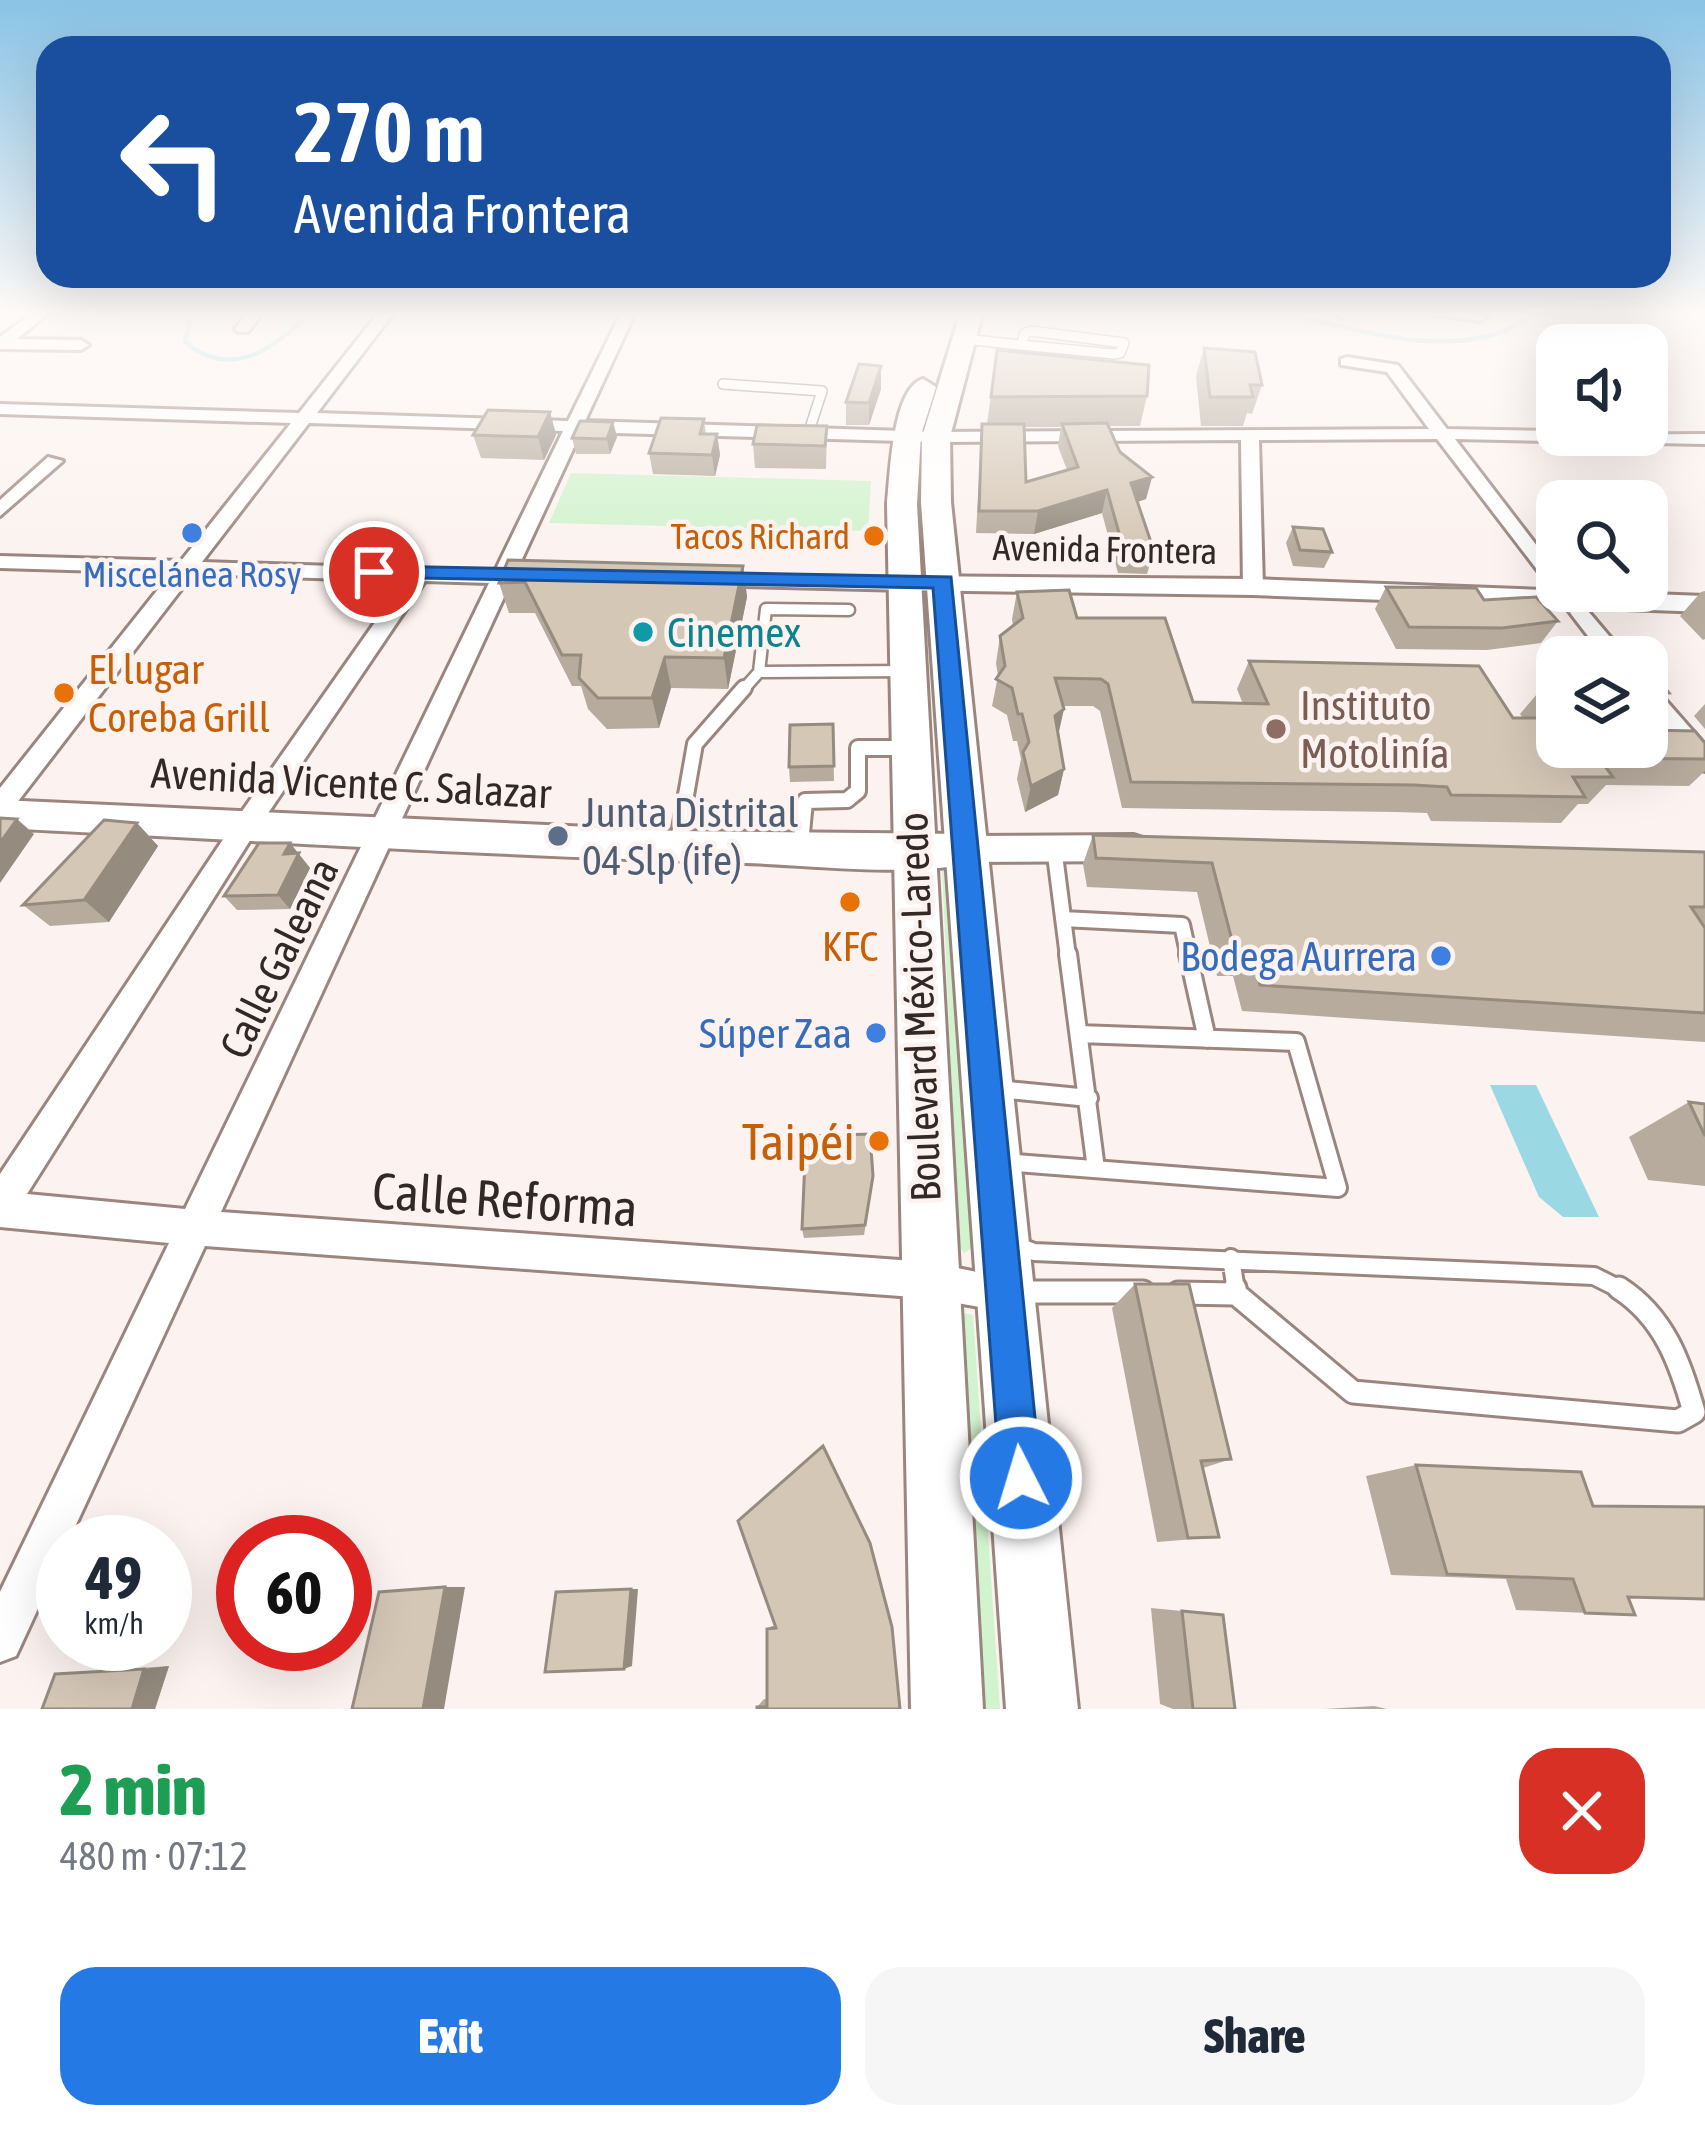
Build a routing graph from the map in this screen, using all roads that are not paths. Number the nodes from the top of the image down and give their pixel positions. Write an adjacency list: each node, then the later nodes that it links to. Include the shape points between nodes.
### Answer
1 (323, 391): 8 (street)
2 (592, 391): 9 (street, Calle Galeana)
3 (819, 391): 10 (lane)
4 (930, 391): 13 (main road, Boulevard México-Laredo)
5 (941, 391): 13 (main road, Boulevard México-Laredo)
6 (1410, 391): 12 (street)
7 (0, 409): 8 (street)
8 (303, 416): 9 (street); 20 (street)
9 (576, 425): 10 (street); 22 (street, Calle Galeana)
10 (809, 431): 13 (street)
11 (1250, 434): 12 (street); 13 (street); 27 (street)
12 (1444, 434): 14 (street); 18 (street)
13 (922, 436): 25 (main road, Boulevard México-Laredo); 26 (main road, Boulevard México-Laredo, via 902,504)
14 (1700, 439): 15 (street)
15 (1705, 457)
16 (54, 461): 17 (street)
17 (0, 510)
18 (1536, 558)
19 (0, 562): 20 (street)
20 (190, 567): 21 (street); 39 (street)
21 (420, 573): 22 (street); 40 (street)
22 (507, 578): 23 (street); 41 (street, Calle Galeana)
23 (554, 578)
24 (695, 581): 26 (street, Avenida Frontera)
25 (944, 582): 26 (street, Avenida Frontera); 27 (street, Avenida Frontera); 44 (main road, Boulevard México-Laredo)
26 (908, 584): 34 (main road, Boulevard México-Laredo)
27 (1253, 587): 28 (street, Avenida Frontera)
28 (1536, 592)
29 (1668, 601): 30 (street, Avenida Frontera)
30 (1705, 604)
31 (849, 610): 35 (lane, via 766,609)
32 (1578, 612): 33 (street)
33 (1598, 636)
34 (910, 671): 35 (lane); 37 (main road, Boulevard México-Laredo)
35 (759, 672): 43 (lane, via 695,744)
36 (1668, 719): 38 (street)
37 (909, 748): 42 (lane, via 858,748 858,791 847,800 805,801); 44 (main road, Boulevard México-Laredo)
38 (1705, 762)
39 (2, 804): 40 (main road, Avenida Vicente C. Salazar)
40 (252, 818): 41 (main road, Avenida Vicente C. Salazar); 54 (street)
41 (389, 824): 43 (main road, Avenida Vicente C. Salazar); 55 (street, Calle Galeana)
42 (802, 833): 43 (main road, Avenida Vicente C. Salazar); 44 (main road, Avenida Vicente C. Salazar)
43 (679, 838): 44 (main road, Avenida Vicente C. Salazar)
44 (940, 843): 45 (street, Avenida Vicente C. Salazar); 50 (main road, Boulevard México-Laredo); 58 (main road, Boulevard México-Laredo)
45 (1054, 846): 46 (street, Avenida Vicente C. Salazar); 47 (lane)
46 (1172, 850)
47 (1063, 919): 48 (lane); 49 (lane, via 1182,925)
48 (1079, 1034): 49 (lane); 51 (lane)
49 (1207, 1039): 53 (lane, via 1296,1042 1338,1187)
50 (990, 1088): 51 (lane); 52 (main road, Boulevard México-Laredo)
51 (1088, 1097): 53 (lane)
52 (996, 1162): 53 (lane); 57 (main road, Boulevard México-Laredo)
53 (1096, 1169)
54 (0, 1207): 55 (street, Calle Reforma)
55 (194, 1228): 58 (street, Calle Reforma); 60 (street, Calle Galeana)
56 (1231, 1258): 57 (lane, via 1034,1252); 59 (lane); 59 (lane, via 1594,1276 1625,1286 1679,1358 1694,1412 1678,1421 1353,1392)
57 (1001, 1266): 58 (street, Calle Reforma); 59 (lane); 62 (main road, Boulevard México-Laredo)
58 (928, 1280): 61 (main road, Boulevard México-Laredo)
59 (1236, 1294)
60 (0, 1640)
61 (947, 1709)
62 (1042, 1709)

